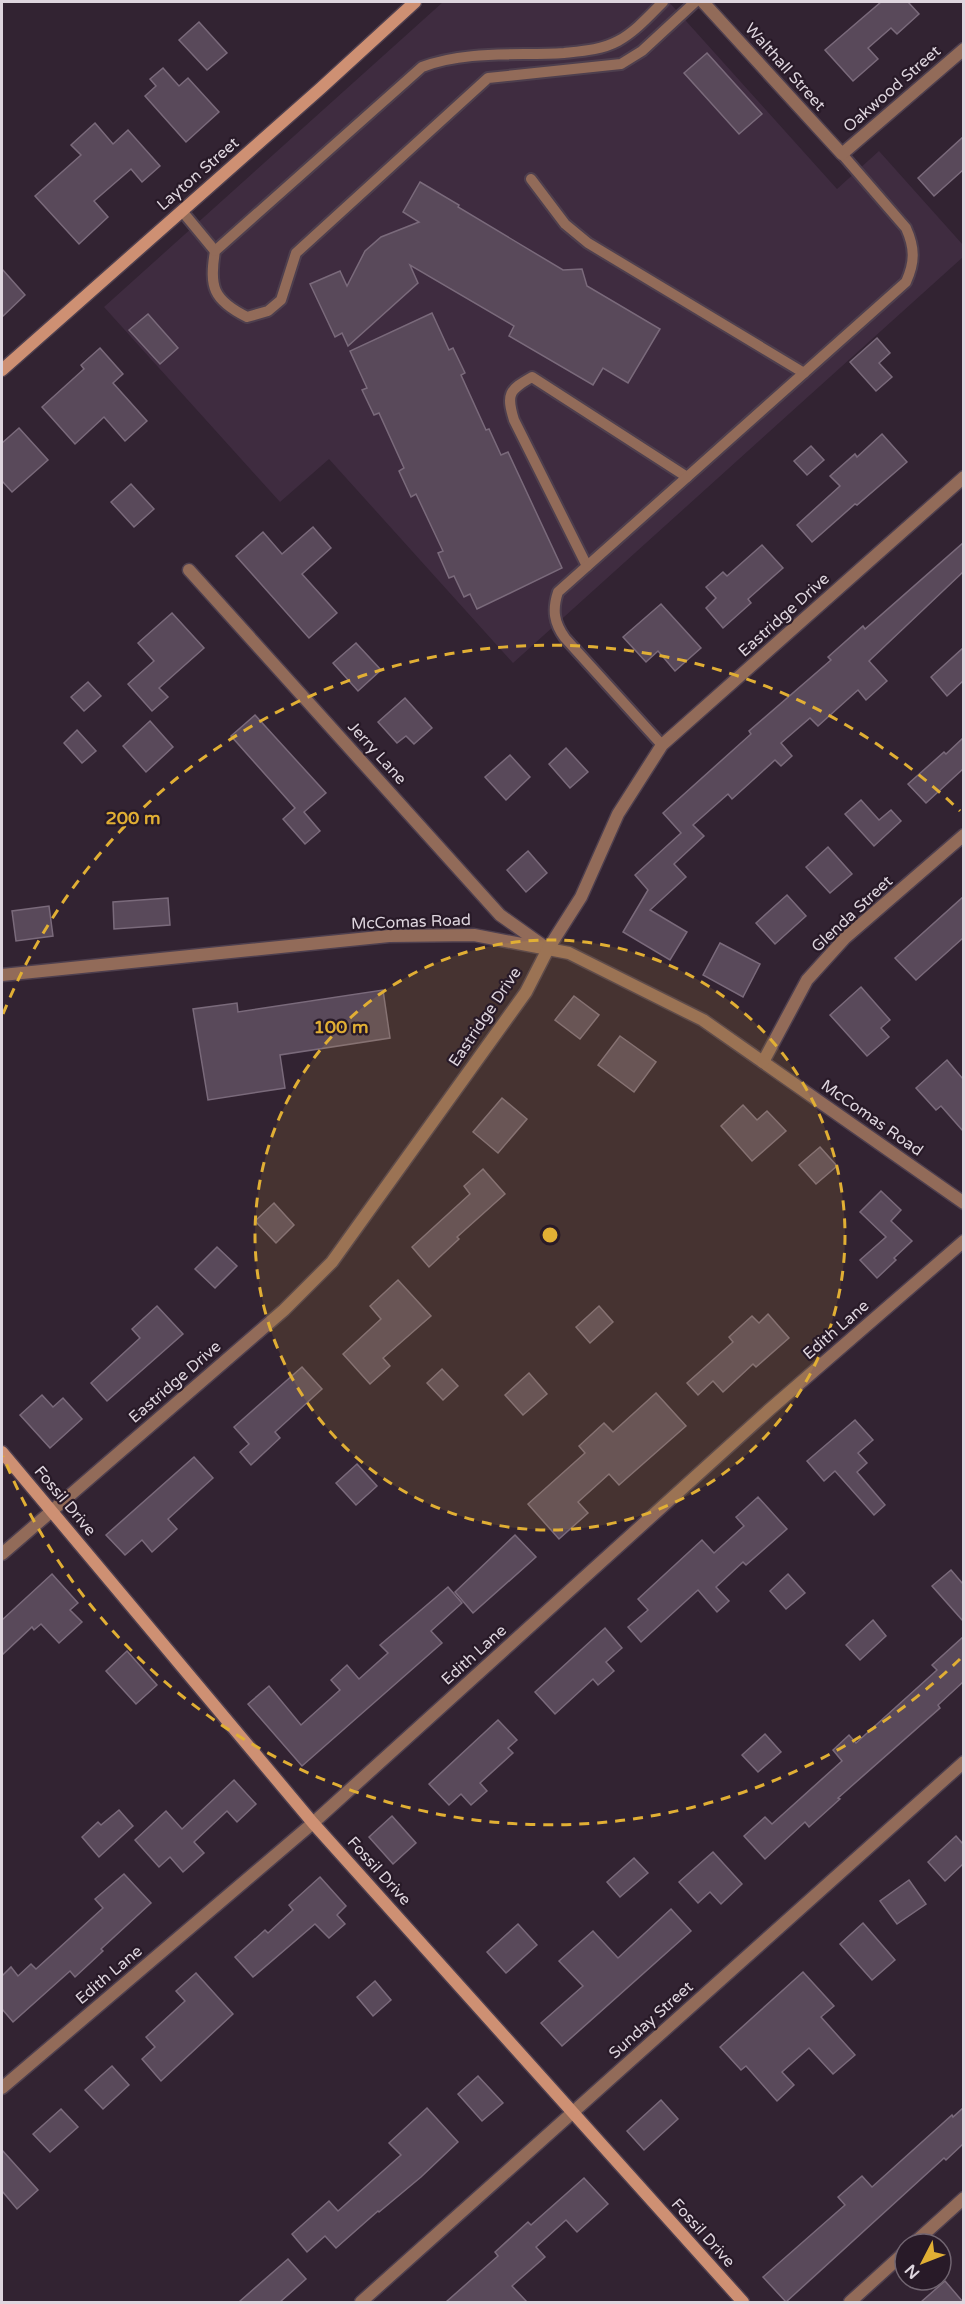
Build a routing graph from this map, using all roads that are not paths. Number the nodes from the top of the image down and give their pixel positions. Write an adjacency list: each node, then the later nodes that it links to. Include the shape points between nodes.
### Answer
1 (415, 2): 8 (street, Layton Street)
2 (663, 2): 9 (lane, via 620,40 597,50 477,56 422,68)
3 (695, 2): 9 (lane, via 642,51 621,64 488,78 296,253 281,300 268,311 247,317 229,308 215,290 211,274)
4 (703, 2): 6 (street, Walthall Street)
5 (963, 49): 6 (street, Oakwood Street)
6 (842, 154): 11 (lane, via 906,228 912,241 912,269 906,282)
7 (531, 179): 11 (lane, via 565,224 588,243)
8 (182, 210): 9 (lane); 10 (street, Layton Street)
9 (215, 251)
10 (2, 370)
11 (804, 373): 12 (lane)
12 (687, 477): 14 (lane); 14 (lane, via 532,377 515,387 508,402 514,420)
13 (963, 477): 16 (street, Eastridge Drive)
14 (587, 566): 16 (lane, via 558,592 554,616 558,628)
15 (189, 570): 18 (street, Jerry Lane, via 500,915)
16 (662, 745): 18 (street, Eastridge Drive, via 618,814 581,897)
17 (963, 835): 20 (street, Glenda Street, via 845,938 807,980)
18 (548, 949): 19 (street, McComas Road, via 474,935 389,936); 20 (street, McComas Road, via 569,953 703,1020); 24 (street, Eastridge Drive, via 526,992 332,1262 284,1310)
19 (2, 975)
20 (763, 1062): 21 (street, McComas Road)
21 (963, 1203)
22 (963, 1241): 27 (street, Edith Lane, via 769,1410)
23 (2, 1452): 24 (street, Fossil Drive)
24 (51, 1510): 25 (street, Eastridge Drive); 27 (street, Fossil Drive)
25 (2, 1554)
26 (963, 1761): 29 (street, Sunday Street)
27 (313, 1823): 28 (street, Edith Lane); 29 (street, Fossil Drive)
28 (2, 2088)
29 (573, 2113): 33 (street, Sunday Street); 34 (street, Fossil Drive)
30 (963, 2198): 31 (street)
31 (927, 2232)
32 (893, 2263): 35 (street)
33 (361, 2302)
34 (743, 2302)
35 (850, 2302)

